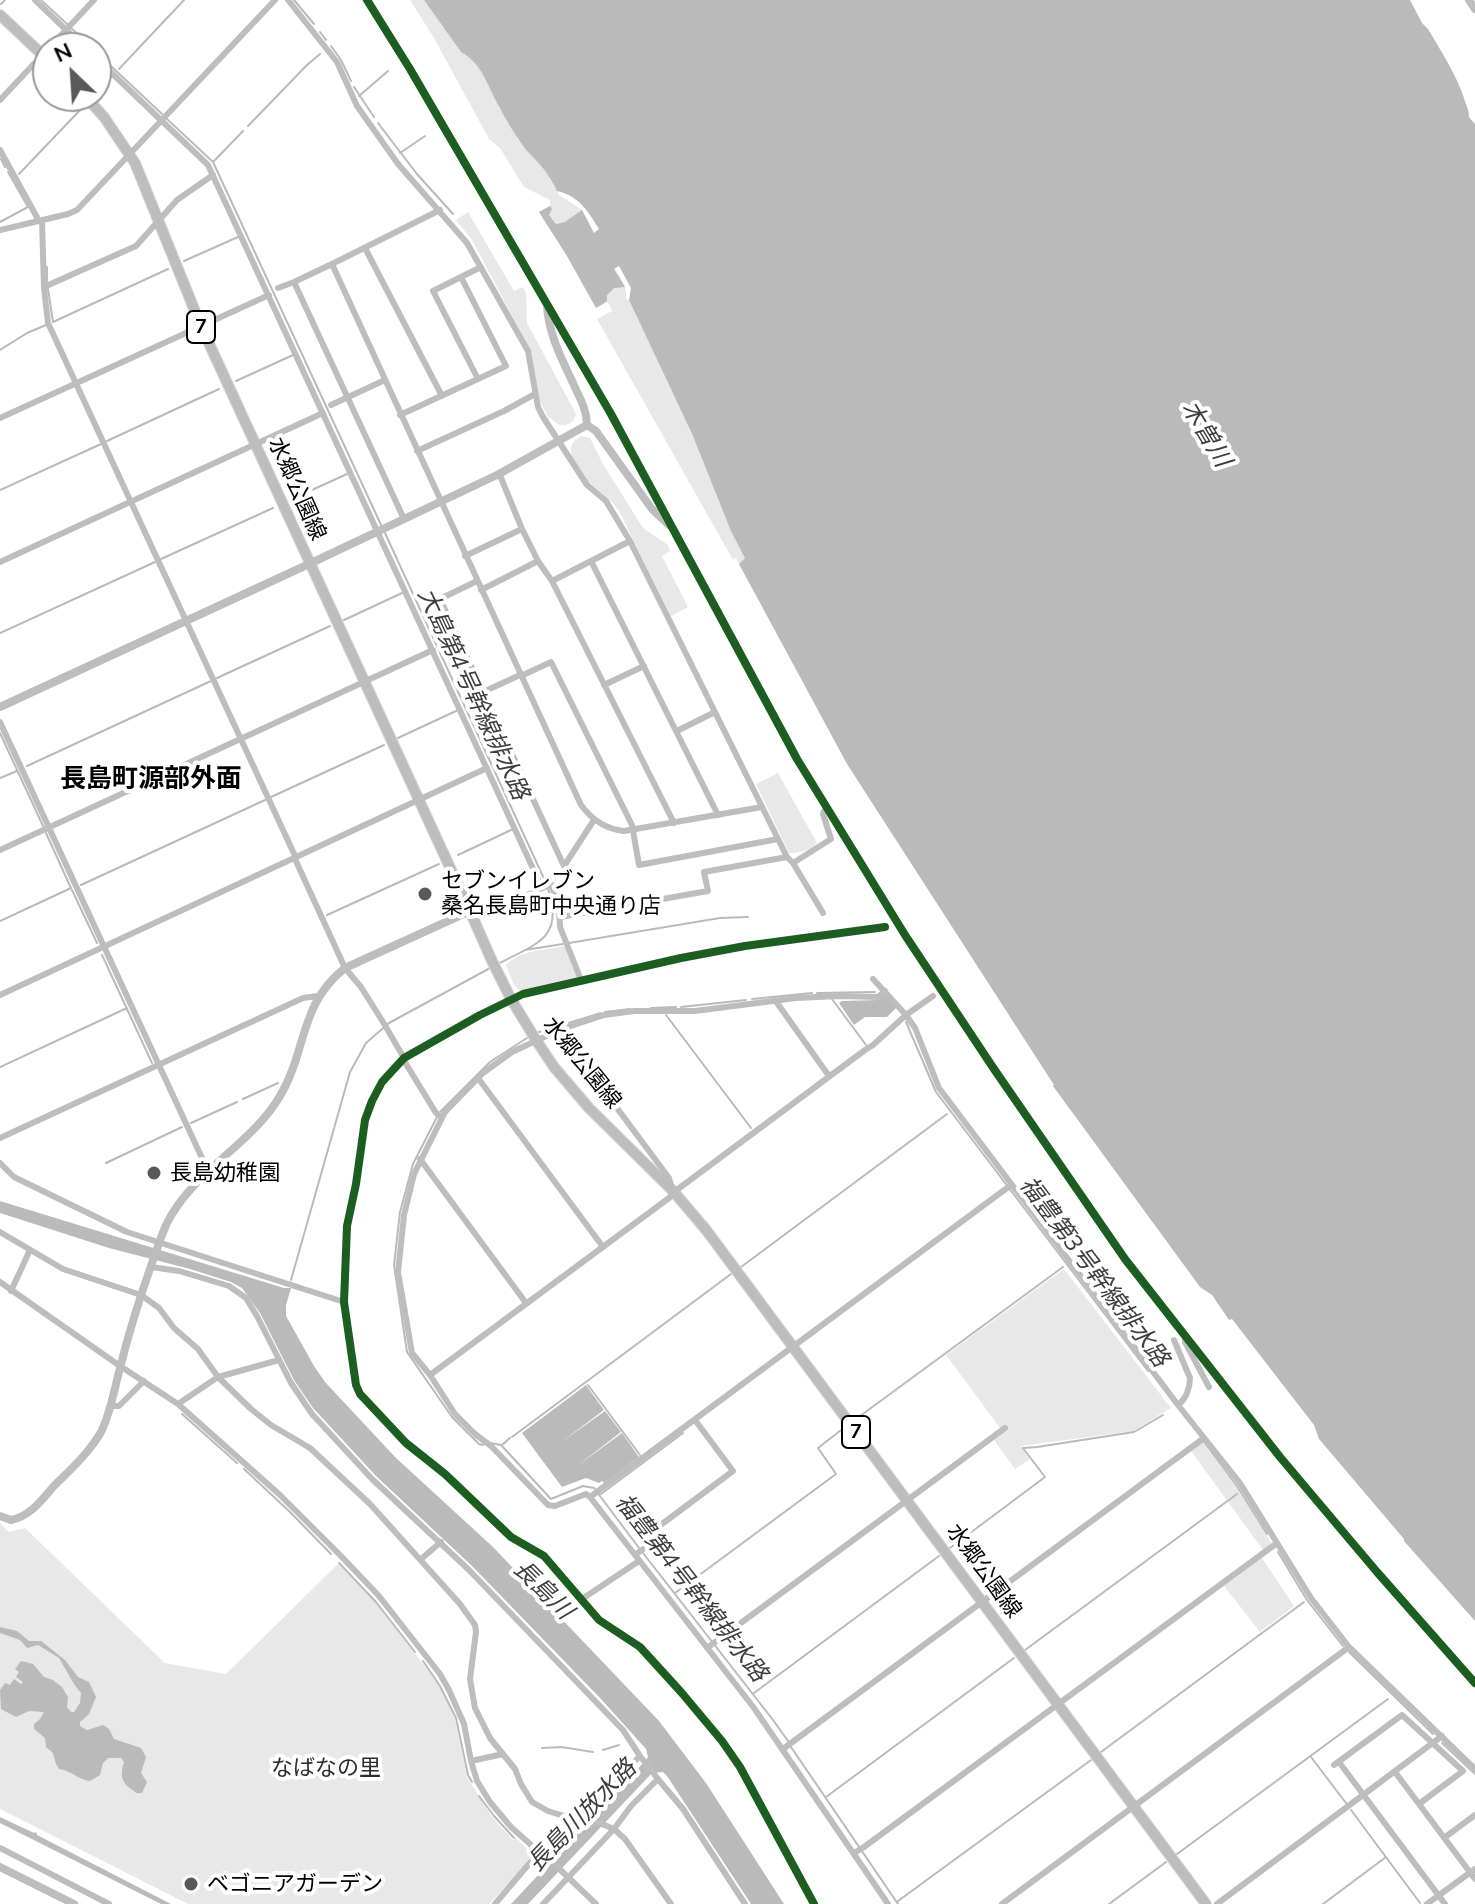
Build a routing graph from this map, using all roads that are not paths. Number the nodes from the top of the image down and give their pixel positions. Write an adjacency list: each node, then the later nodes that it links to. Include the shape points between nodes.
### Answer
1 (35, 0): 9 (street)
2 (94, 0): 9 (street)
3 (275, 0): 17 (street)
4 (288, 0): 21 (street, via 337,62 357,106 398,164)
5 (367, 0): 33 (street)
6 (1469, 0): 7 (street)
7 (1475, 9)
8 (0, 15): 12 (main road)
9 (68, 27): 10 (street); 11 (street)
10 (64, 32)
11 (72, 32)
12 (32, 41)
13 (32, 68): 15 (street)
14 (112, 72): 17 (street)
15 (0, 100)
16 (99, 112): 19 (main road, 水郷公園線 / 7)
17 (164, 118): 19 (street); 20 (street)
18 (0, 150): 22 (street)
19 (130, 154): 22 (street, via 77,210); 23 (main road, 水郷公園線 / 7)
20 (213, 175): 23 (street, via 177,200); 32 (street)
21 (440, 210): 25 (street); 27 (street)
22 (40, 221): 24 (street); 30 (street)
23 (159, 221): 30 (street, via 136,246); 34 (main road, 水郷公園線 / 7)
24 (0, 230)
25 (365, 248): 26 (street); 39 (street)
26 (332, 264): 29 (street); 36 (street)
27 (481, 267): 28 (street); 38 (street, via 528,351)
28 (461, 277): 35 (street, via 433,291); 35 (street, via 506,366)
29 (294, 282): 31 (street); 40 (street)
30 (44, 287): 37 (street, via 48,323)
31 (278, 288)
32 (269, 295): 34 (street); 42 (street)
33 (547, 304): 45 (street, via 547,321); 55 (street)
34 (201, 326): 37 (street); 47 (main road, 水郷公園線 / 7)
35 (478, 379): 39 (street)
36 (385, 380): 40 (street); 43 (street)
37 (76, 382): 44 (street); 50 (street)
38 (535, 394): 46 (street); 48 (street)
39 (442, 396): 43 (street)
40 (347, 398): 41 (street); 52 (street)
41 (331, 405)
42 (323, 413): 47 (street); 54 (street)
43 (400, 415): 48 (street)
44 (0, 418)
45 (587, 425): 46 (street); 55 (street)
46 (557, 441): 49 (street); 56 (street, via 587,485 614,511)
47 (255, 444): 50 (street); 61 (main road, 水郷公園線 / 7)
48 (417, 451): 51 (street)
49 (499, 473): 51 (street); 53 (street)
50 (131, 501): 60 (street); 65 (street)
51 (440, 502): 52 (street); 57 (street)
52 (404, 519): 54 (street)
53 (522, 529): 57 (street); 58 (street)
54 (381, 530): 61 (street); 66 (street)
55 (674, 530): 80 (street)
56 (630, 541): 59 (street); 73 (street)
57 (465, 556): 62 (street)
58 (538, 561): 63 (street); 64 (street)
59 (591, 561): 63 (street); 67 (street)
60 (0, 562)
61 (309, 564): 65 (street); 69 (main road, 水郷公園線 / 7)
62 (477, 581): 64 (street); 71 (street, via 440,599)
63 (552, 581): 70 (street)
64 (481, 590): 68 (street)
65 (186, 621): 72 (street); 76 (street)
66 (433, 650): 69 (street); 77 (street)
67 (644, 666): 70 (street); 75 (street)
68 (520, 675): 71 (street); 82 (street, via 581,805); 85 (street, via 551,662)
69 (364, 682): 76 (street); 78 (main road, 水郷公園線 / 7)
70 (604, 685): 83 (street)
71 (483, 692): 82 (street, via 564,866)
72 (0, 707)
73 (715, 712): 75 (street); 79 (street)
74 (0, 722): 84 (street)
75 (677, 731): 81 (street)
76 (241, 739): 84 (street); 88 (street)
77 (487, 768): 78 (street); 90 (street)
78 (418, 800): 88 (street); 91 (main road, 水郷公園線 / 7)
79 (762, 807): 81 (street); 86 (street)
80 (826, 807): 89 (street, via 823,814 831,839); 129 (street, via 1082,1199)
81 (718, 815): 83 (street)
82 (594, 820): 85 (street, via 614,830)
83 (674, 823): 85 (street)
84 (49, 827): 87 (street); 95 (street)
85 (633, 830): 86 (street, via 639,865)
86 (778, 839): 89 (street)
87 (0, 850)
88 (295, 859): 95 (street); 96 (street)
89 (790, 860): 92 (street); 93 (street, via 704,872 708,891)
90 (545, 887): 91 (street, via 506,905); 93 (street, via 551,884)
91 (470, 911): 96 (street); 103 (main road, 水郷公園線 / 7)
92 (823, 913)
93 (560, 917): 98 (street)
94 (885, 927): 98 (street, via 706,953)
95 (104, 946): 100 (street); 109 (street)
96 (345, 968): 101 (street); 108 (street)
97 (873, 979): 99 (street)
98 (581, 980): 103 (street)
99 (885, 991): 104 (street, via 878,997); 105 (street)
100 (0, 995)
101 (318, 996): 109 (street, via 303,998); 116 (street, via 279,1098)
102 (933, 996): 105 (street)
103 (511, 999): 107 (main road, 水郷公園線 / 7); 108 (street)
104 (775, 1000): 106 (street, via 695,1011 610,1014); 110 (street)
105 (906, 1015): 110 (street); 117 (street, via 939,1088)
106 (559, 1030): 107 (street); 118 (street, via 669,1178)
107 (536, 1040): 111 (street); 118 (main road, 水郷公園線 / 7, via 589,1108)
108 (404, 1058): 112 (street); 127 (street, via 382,1082 365,1120 347,1226)
109 (158, 1066): 113 (street); 116 (street)
110 (829, 1076): 118 (street)
111 (478, 1078): 112 (street); 121 (street)
112 (439, 1115): 114 (street)
113 (0, 1138)
114 (420, 1159): 128 (street); 134 (street, via 404,1215 398,1266 412,1353)
115 (0, 1163): 120 (street, via 25,1183)
116 (208, 1171): 120 (street, via 178,1204)
117 (1009, 1186): 131 (street); 139 (street)
118 (674, 1192): 121 (street); 131 (main road, 水郷公園線 / 7)
119 (0, 1232): 122 (street)
120 (159, 1242): 123 (street); 127 (street)
121 (603, 1247): 128 (street)
122 (30, 1250): 125 (street); 126 (street, via 63,1269)
123 (151, 1266): 126 (street); 132 (street, via 238,1291)
124 (0, 1282): 125 (street)
125 (11, 1291): 133 (street)
126 (141, 1295): 133 (street); 135 (street, via 198,1349)
127 (344, 1302): 151 (street, via 356,1385 365,1401 511,1537 544,1556)
128 (526, 1303): 134 (street)
129 (1184, 1334): 137 (street); 155 (street, via 1280,1457)
130 (1174, 1340): 139 (street, via 1190,1378)
131 (794, 1348): 141 (street); 145 (main road, 水郷公園線 / 7)
132 (279, 1360): 135 (street); 147 (street, via 312,1414)
133 (120, 1366): 136 (street); 140 (street)
134 (430, 1375): 144 (street, via 455,1414 548,1505)
135 (218, 1377): 138 (street); 150 (street, via 261,1417 310,1448)
136 (144, 1381): 138 (street); 140 (street, via 119,1406)
137 (1209, 1387)
138 (178, 1404): 162 (street, via 280,1495 379,1596 449,1690 464,1724)
139 (1178, 1405): 143 (street)
140 (111, 1406): 146 (street, via 93,1443 30,1512 11,1520)
141 (695, 1420): 144 (street); 149 (street, via 733,1471 654,1530)
142 (1005, 1428): 145 (street)
143 (1202, 1440): 148 (street, via 1240,1483); 152 (street)
144 (595, 1494): 149 (street)
145 (906, 1500): 152 (main road, 水郷公園線 / 7); 153 (street)
146 (0, 1516)
147 (441, 1542): 150 (street); 161 (street, via 623,1730)
148 (1277, 1543): 154 (street); 156 (street)
149 (637, 1557): 151 (street); 153 (street)
150 (421, 1559): 160 (street, via 475,1625 470,1679 475,1708)
151 (582, 1599): 187 (street, via 599,1620 640,1647 722,1741)
152 (982, 1603): 156 (main road, 水郷公園線 / 7); 159 (street)
153 (711, 1645): 159 (street)
154 (1349, 1647): 157 (street); 168 (street)
155 (1475, 1683)
156 (1057, 1705): 168 (main road, 水郷公園線 / 7); 175 (street)
157 (1442, 1736): 158 (street); 163 (street)
158 (1433, 1743): 164 (street); 166 (street, via 1402,1715 1336,1763); 167 (street, via 1463,1771)
159 (784, 1748): 175 (street)
160 (503, 1754): 162 (street); 170 (street, via 532,1802 563,1816)
161 (641, 1758): 165 (street); 170 (street)
162 (471, 1761): 174 (street, via 490,1802)
163 (1475, 1769)
164 (1395, 1772): 166 (street); 167 (street)
165 (656, 1778): 171 (street); 186 (street, via 683,1809)
166 (1364, 1795): 179 (street); 191 (street)
167 (1419, 1804): 172 (street)
168 (1135, 1807): 189 (street); 190 (main road, 水郷公園線 / 7)
169 (1475, 1815): 172 (street)
170 (584, 1816): 171 (street)
171 (612, 1829): 178 (street); 185 (street, via 625,1839)
172 (1444, 1838): 177 (street)
173 (0, 1848): 181 (street)
174 (539, 1852): 178 (street); 182 (street)
175 (854, 1853): 188 (street)
176 (0, 1867): 180 (street)
177 (1473, 1873): 179 (street)
178 (567, 1875): 183 (street); 184 (street)
179 (1439, 1895): 192 (street); 193 (street)
180 (74, 1904)
181 (109, 1904)
182 (495, 1904)
183 (543, 1904)
184 (596, 1904)
185 (671, 1904)
186 (745, 1904)
187 (814, 1904)
188 (888, 1904)
189 (1002, 1904)
190 (1206, 1904)
191 (1217, 1904)
192 (1427, 1904)
193 (1445, 1904)

